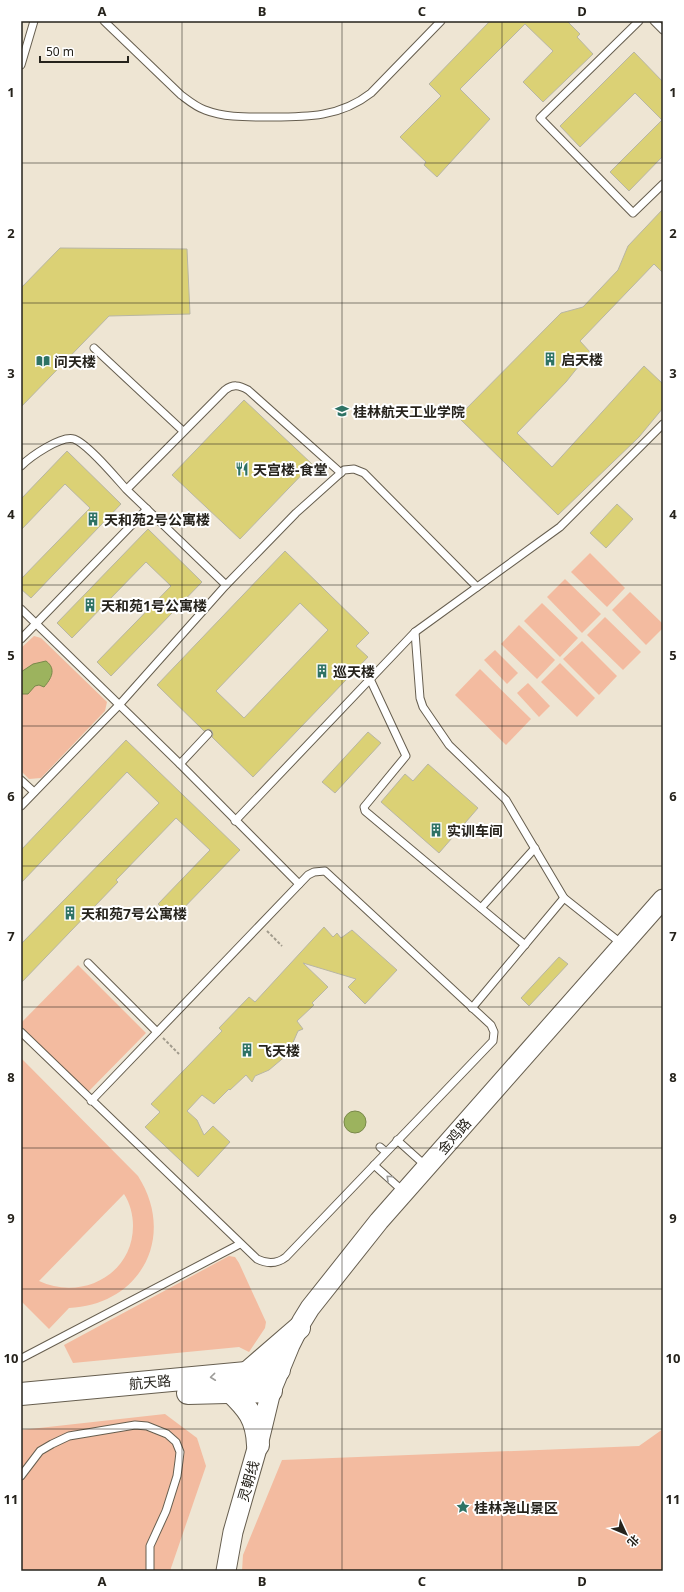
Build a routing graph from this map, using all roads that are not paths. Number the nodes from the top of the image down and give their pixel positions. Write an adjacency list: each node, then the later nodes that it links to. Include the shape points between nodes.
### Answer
1 (34, 21): 7 (lane)
2 (104, 21): 3 (lane, via 195,106 237,117 306,117 352,106 363,100)
3 (442, 21)
4 (639, 21): 8 (lane, via 540,118 633,214)
5 (654, 21): 6 (lane)
6 (663, 30)
7 (21, 65)
8 (663, 184)
9 (94, 348): 11 (lane)
10 (663, 424): 17 (lane, via 560,527)
11 (184, 431): 13 (lane, via 229,386 236,385 248,390); 14 (lane)
12 (21, 466): 14 (lane, via 50,446 67,438 74,439)
13 (341, 473): 16 (lane, via 296,513); 17 (lane, via 354,469 364,473)
14 (126, 489): 15 (lane)
15 (147, 509): 16 (lane); 19 (lane)
16 (226, 585): 23 (lane)
17 (477, 587): 20 (lane)
18 (21, 609): 19 (lane)
19 (36, 624): 21 (lane); 23 (lane)
20 (415, 632): 22 (lane); 30 (lane, via 418,689 423,707 449,745 506,800)
21 (21, 639)
22 (370, 679): 29 (lane); 34 (lane, via 406,756 364,807 365,811)
23 (120, 704): 25 (lane); 27 (lane)
24 (208, 734): 25 (lane)
25 (180, 764): 29 (lane)
26 (21, 780): 27 (lane)
27 (34, 792): 28 (lane)
28 (21, 806)
29 (235, 821): 31 (lane)
30 (535, 848): 32 (lane); 34 (lane)
31 (299, 884): 38 (lane, via 308,875 325,871); 40 (lane)
32 (564, 898): 35 (lane); 36 (lane)
33 (663, 899): 35 (main road, 金鸡路)
34 (481, 908): 36 (lane)
35 (622, 944): 46 (main road, 金鸡路)
36 (525, 945): 38 (lane)
37 (88, 963): 40 (lane)
38 (472, 1008): 42 (lane, via 493,1028 493,1041)
39 (21, 1032): 41 (lane)
40 (157, 1032): 41 (lane)
41 (92, 1100): 48 (lane)
42 (398, 1140): 44 (lane); 46 (lane)
43 (380, 1147): 44 (lane)
44 (386, 1152): 45 (lane)
45 (374, 1165): 47 (lane, one-way to 45); 48 (lane, via 283,1260 262,1262)
46 (427, 1167): 47 (main road, 金鸡路)
47 (404, 1192): 49 (main road, 金鸡路, via 324,1290)
48 (240, 1244): 50 (lane)
49 (298, 1328): 51 (main road, 金鸡路); 52 (main road)
50 (22, 1358)
51 (279, 1370): 52 (main road, 航天路); 54 (main road, 金鸡路)
52 (247, 1373): 55 (main road, 航天路, one-way to 55)
53 (230, 1391): 54 (main road, 航天路); 56 (main road, 航天路); 57 (main road, via 245,1405 252,1416 256,1425)
54 (272, 1391): 57 (main road, 灵朝线)
55 (21, 1394)
56 (21, 1405)
57 (258, 1445): 60 (main road, 灵朝线, via 233,1532)
58 (21, 1476): 59 (lane, via 40,1451 69,1436 134,1425 147,1426 174,1439 180,1452 180,1461 166,1511 150,1546)
59 (150, 1571)
60 (226, 1571)

